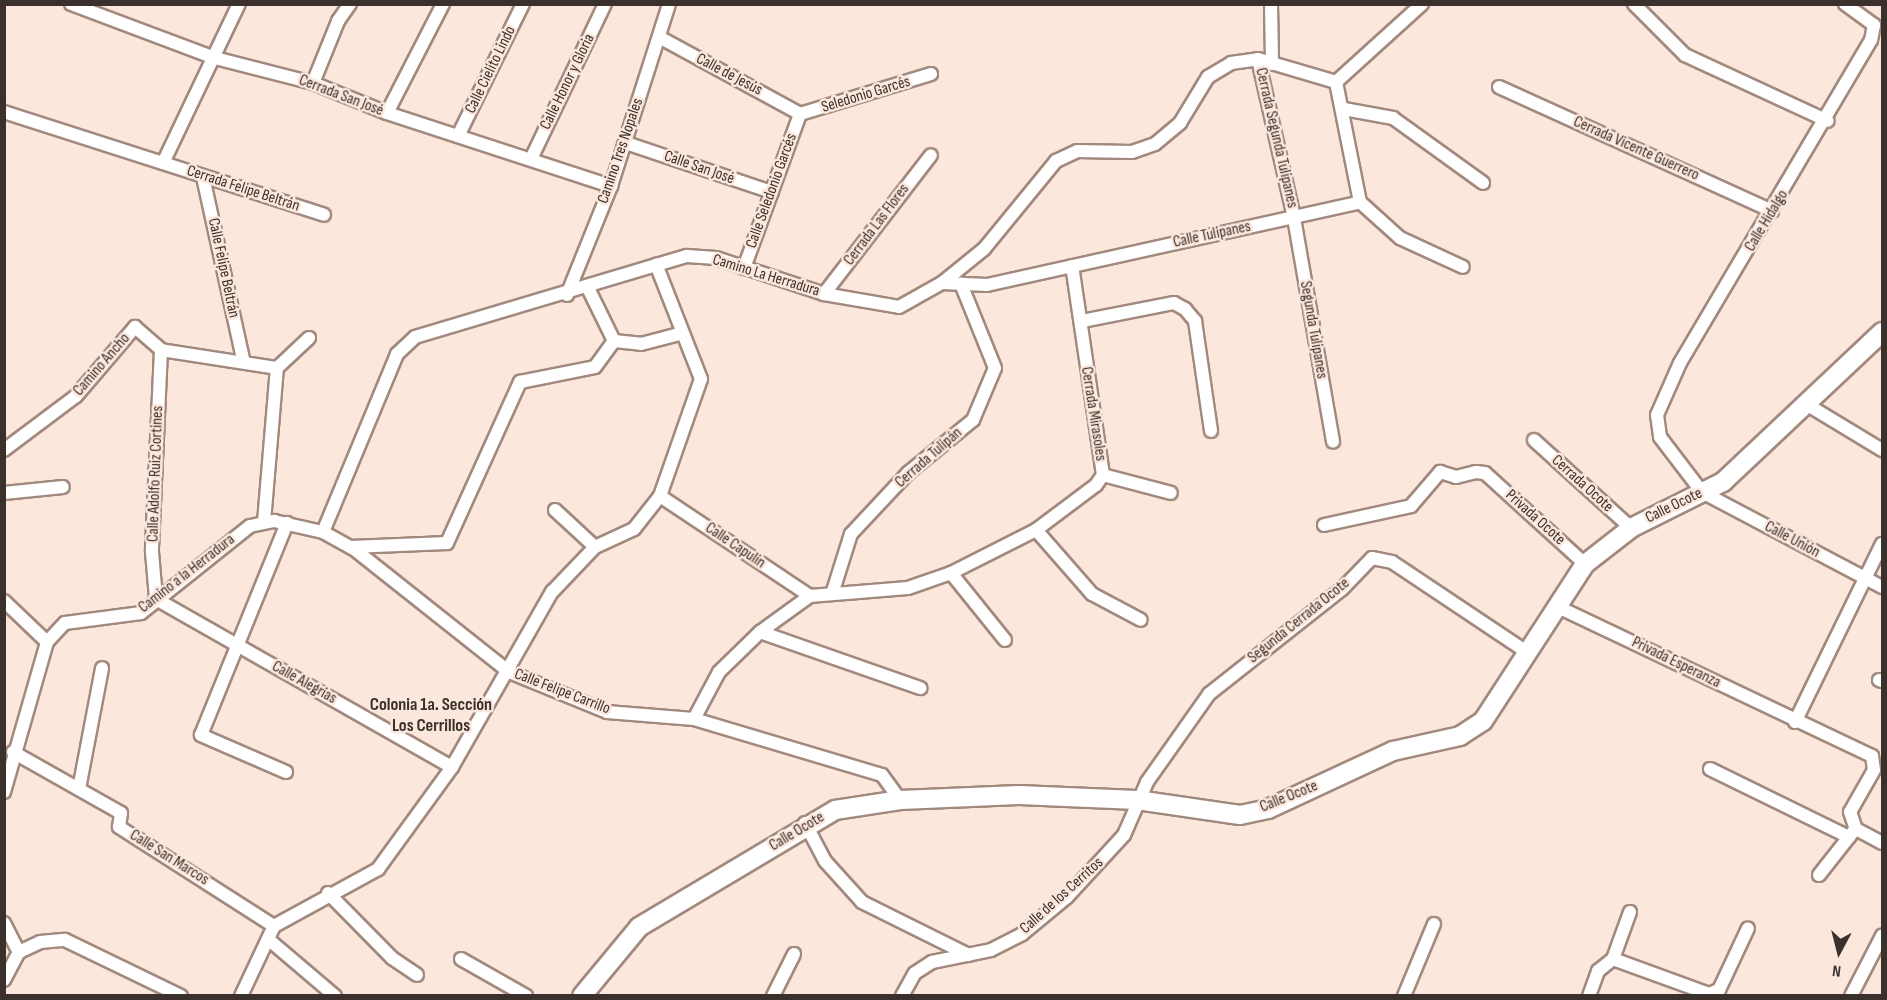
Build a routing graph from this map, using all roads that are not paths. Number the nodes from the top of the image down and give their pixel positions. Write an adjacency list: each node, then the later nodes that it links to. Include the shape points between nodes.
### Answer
1 (71, 4): 13 (street, Cerrada San José)
2 (239, 4): 13 (street)
3 (350, 4): 18 (street, via 338,21)
4 (443, 4): 22 (street)
5 (523, 4): 25 (street, Calle Cielito Lindo)
6 (605, 4): 28 (street, Calle Honor y Gloria)
7 (669, 4): 12 (street, Camino Tres Nopales)
8 (1271, 4): 15 (street)
9 (1422, 4): 17 (street)
10 (1634, 4): 24 (street, via 1685,55)
11 (1845, 4): 24 (street, Calle Hidalgo, via 1874,25 1871,40)
12 (659, 37): 23 (street, Calle de Jesús); 26 (street, Camino Tres Nopales)
13 (215, 57): 18 (street, Cerrada San José); 29 (street)
14 (1258, 59): 15 (street); 37 (street, Cerrada Segunda Tulipanes); 42 (street, Camino La Herradura, via 1231,63 1208,77 1179,123 1155,144 1132,152 1077,151 1056,161 1017,214)
15 (1272, 64): 17 (street)
16 (931, 75): 23 (street, Seledonio Garcés)
17 (1336, 82): 20 (street)
18 (313, 83): 22 (street, Cerrada San José)
19 (1499, 87): 35 (street, Cerrada Vicente Guerrero)
20 (1344, 109): 31 (street, via 1393,118); 34 (street)
21 (4, 112): 29 (street)
22 (387, 113): 25 (street, Cerrada San José)
23 (800, 114): 33 (street, Calle Seledonio Garcés)
24 (1827, 120): 35 (street, Calle Hidalgo)
25 (458, 136): 28 (street, Cerrada San José)
26 (626, 143): 32 (street, Camino Tres Nopales); 33 (street, Calle San José)
27 (930, 155): 45 (street, Cerrada Las Flores)
28 (531, 159): 32 (street, Cerrada San José)
29 (163, 163): 30 (street, Cerrada Felipe Beltrán)
30 (203, 177): 36 (street, Cerrada Felipe Beltrán); 53 (street, Calle Felipe Beltrán)
31 (1482, 183)
32 (611, 186): 46 (street, Camino Tres Nopales)
33 (772, 192): 41 (street, Calle Seledonio Garcés)
34 (1360, 202): 37 (street, Calle Tulipanes); 40 (street, via 1400,238)
35 (1773, 211): 63 (street, Calle Hidalgo, via 1680,363 1658,415 1660,437)
36 (324, 215)
37 (1293, 218): 39 (street, Calle Tulipanes); 58 (street, Segunda Tulipanes)
38 (656, 264): 41 (street, Camino La Herradura, via 687,255); 44 (street, Camino La Herradura); 48 (street)
39 (1072, 266): 43 (street, Calle Tulipanes, via 987,285); 47 (street, Cerrada Mirasoles)
40 (1463, 267)
41 (744, 268): 45 (street, Camino La Herradura)
42 (942, 284): 43 (street, Calle Tulipanes); 45 (street, Camino La Herradura, via 899,307)
43 (961, 284): 80 (street, Cerrada Tulipán, via 994,368 986,389 973,420 908,474 851,534)
44 (588, 288): 46 (street, Camino La Herradura); 50 (street)
45 (824, 294)
46 (567, 295): 72 (street, Camino La Herradura, via 415,337 397,354)
47 (1082, 321): 56 (street, via 1174,303 1185,309 1195,321); 61 (street, Cerrada Mirasoles)
48 (683, 333): 50 (street, via 640,344); 66 (street, via 701,379)
49 (309, 338): 54 (street)
50 (615, 341): 74 (street, via 595,367 520,382 447,543)
51 (1878, 342): 55 (street, Calle Ocote)
52 (161, 350): 53 (street); 59 (street, Camino Ancho, via 135,327 76,396); 82 (street, Calle Adolfo Ruiz Cortines, via 152,552)
53 (243, 358): 54 (street)
54 (277, 368): 68 (street)
55 (1806, 404): 60 (street); 63 (street, Calle Ocote, via 1741,467)
56 (1211, 432)
57 (1534, 440): 70 (street, Cerrada Ocote)
58 (1333, 442)
59 (4, 450)
60 (1882, 450)
61 (1103, 475): 65 (street); 71 (street, Cerrada Mirasoles)
62 (63, 487): 64 (street)
63 (1702, 492): 70 (street, Calle Ocote); 78 (street, Calle Unión)
64 (4, 493)
65 (1171, 493)
66 (660, 496): 75 (street, via 634,529); 81 (street, Calle Capulín)
67 (555, 510): 75 (street)
68 (275, 522): 72 (street); 82 (street, Camino a la Herradura, via 241,533); 89 (street)
69 (1324, 525): 76 (street, Privada Ocote, via 1410,506 1440,472 1485,473)
70 (1631, 528): 76 (street, Calle Ocote)
71 (1036, 530): 77 (street, Cerrada Mirasoles); 85 (street, via 1092,594)
72 (323, 532): 74 (street, Calle Felipe Carrillo)
73 (1882, 544): 78 (street)
74 (351, 547): 92 (street, Calle Felipe Carrillo)
75 (595, 547): 92 (street, via 552,592)
76 (1585, 564): 84 (street, Calle Ocote)
77 (951, 573): 80 (street, Cerrada Mirasoles, via 908,588); 87 (street)
78 (1867, 580): 79 (street, Calle Unión); 95 (street)
79 (1882, 587)
80 (833, 591): 81 (street, Cerrada Mirasoles)
81 (810, 596): 86 (street)
82 (156, 598): 88 (street, Camino a la Herradura, via 141,613 123,618 65,623); 89 (street, Calle Alegrías)
83 (4, 601): 88 (street)
84 (1556, 606): 90 (street, Calle Ocote); 95 (street, Privada Esperanza)
85 (1141, 620)
86 (759, 632): 93 (street); 94 (street, via 719,672)
87 (1005, 640)
88 (46, 642): 96 (street)
89 (237, 645): 97 (street, Calle Alegrías); 99 (street, via 201,735)
90 (1527, 652): 103 (street, Calle Ocote, via 1483,721 1460,736 1393,751 1268,808 1240,815); 103 (street, Segunda Cerrada Ocote, via 1392,562 1372,558 1342,589 1209,694)
91 (102, 668): 100 (street)
92 (508, 672): 94 (street, Calle Felipe Carrillo, via 607,712); 97 (street)
93 (920, 688)
94 (694, 719): 102 (street, Calle Felipe Carrillo, via 882,775)
95 (1795, 722): 105 (street, Privada Esperanza, via 1872,756 1874,770 1850,812)
96 (14, 752): 100 (street, Calle San Marcos); 101 (street)
97 (452, 767): 108 (street, via 378,869)
98 (1710, 769): 105 (street)
99 (286, 772)
100 (79, 789): 112 (street, Calle San Marcos, via 121,813 119,827)
101 (4, 792)
102 (900, 800): 103 (street, Calle Ocote, via 1019,795); 104 (street, Calle Ocote, via 835,810)
103 (1137, 800): 118 (street, Calle de los Cerritos, via 1113,851 1066,897 1022,934)
104 (805, 823): 118 (street, via 825,861 862,902); 127 (street, Calle Ocote, via 720,883 639,927)
105 (1853, 833): 106 (street); 107 (street)
106 (1882, 843)
107 (1819, 875)
108 (328, 893): 112 (street); 121 (street, via 392,958)
109 (1630, 912): 120 (street)
110 (4, 923): 116 (street)
111 (1434, 924): 130 (street, via 1406,980)
112 (274, 926): 115 (street)
113 (1748, 928): 120 (street, via 1719,990 1709,994)
114 (1882, 936): 132 (street)
115 (268, 939): 124 (street); 125 (street)
116 (19, 952): 122 (street); 123 (street, via 40,942 65,940)
117 (794, 954): 128 (street)
118 (969, 955): 129 (street, Calle de los Cerritos, via 932,962 915,973)
119 (460, 959): 126 (street)
120 (1613, 959): 131 (street, via 1598,972)
121 (417, 975)
122 (4, 980)
123 (181, 996)
124 (241, 996)
125 (335, 996)
126 (526, 996)
127 (582, 996)
128 (772, 996)
129 (902, 996)
130 (1404, 996)
131 (1589, 996)
132 (1851, 996)

